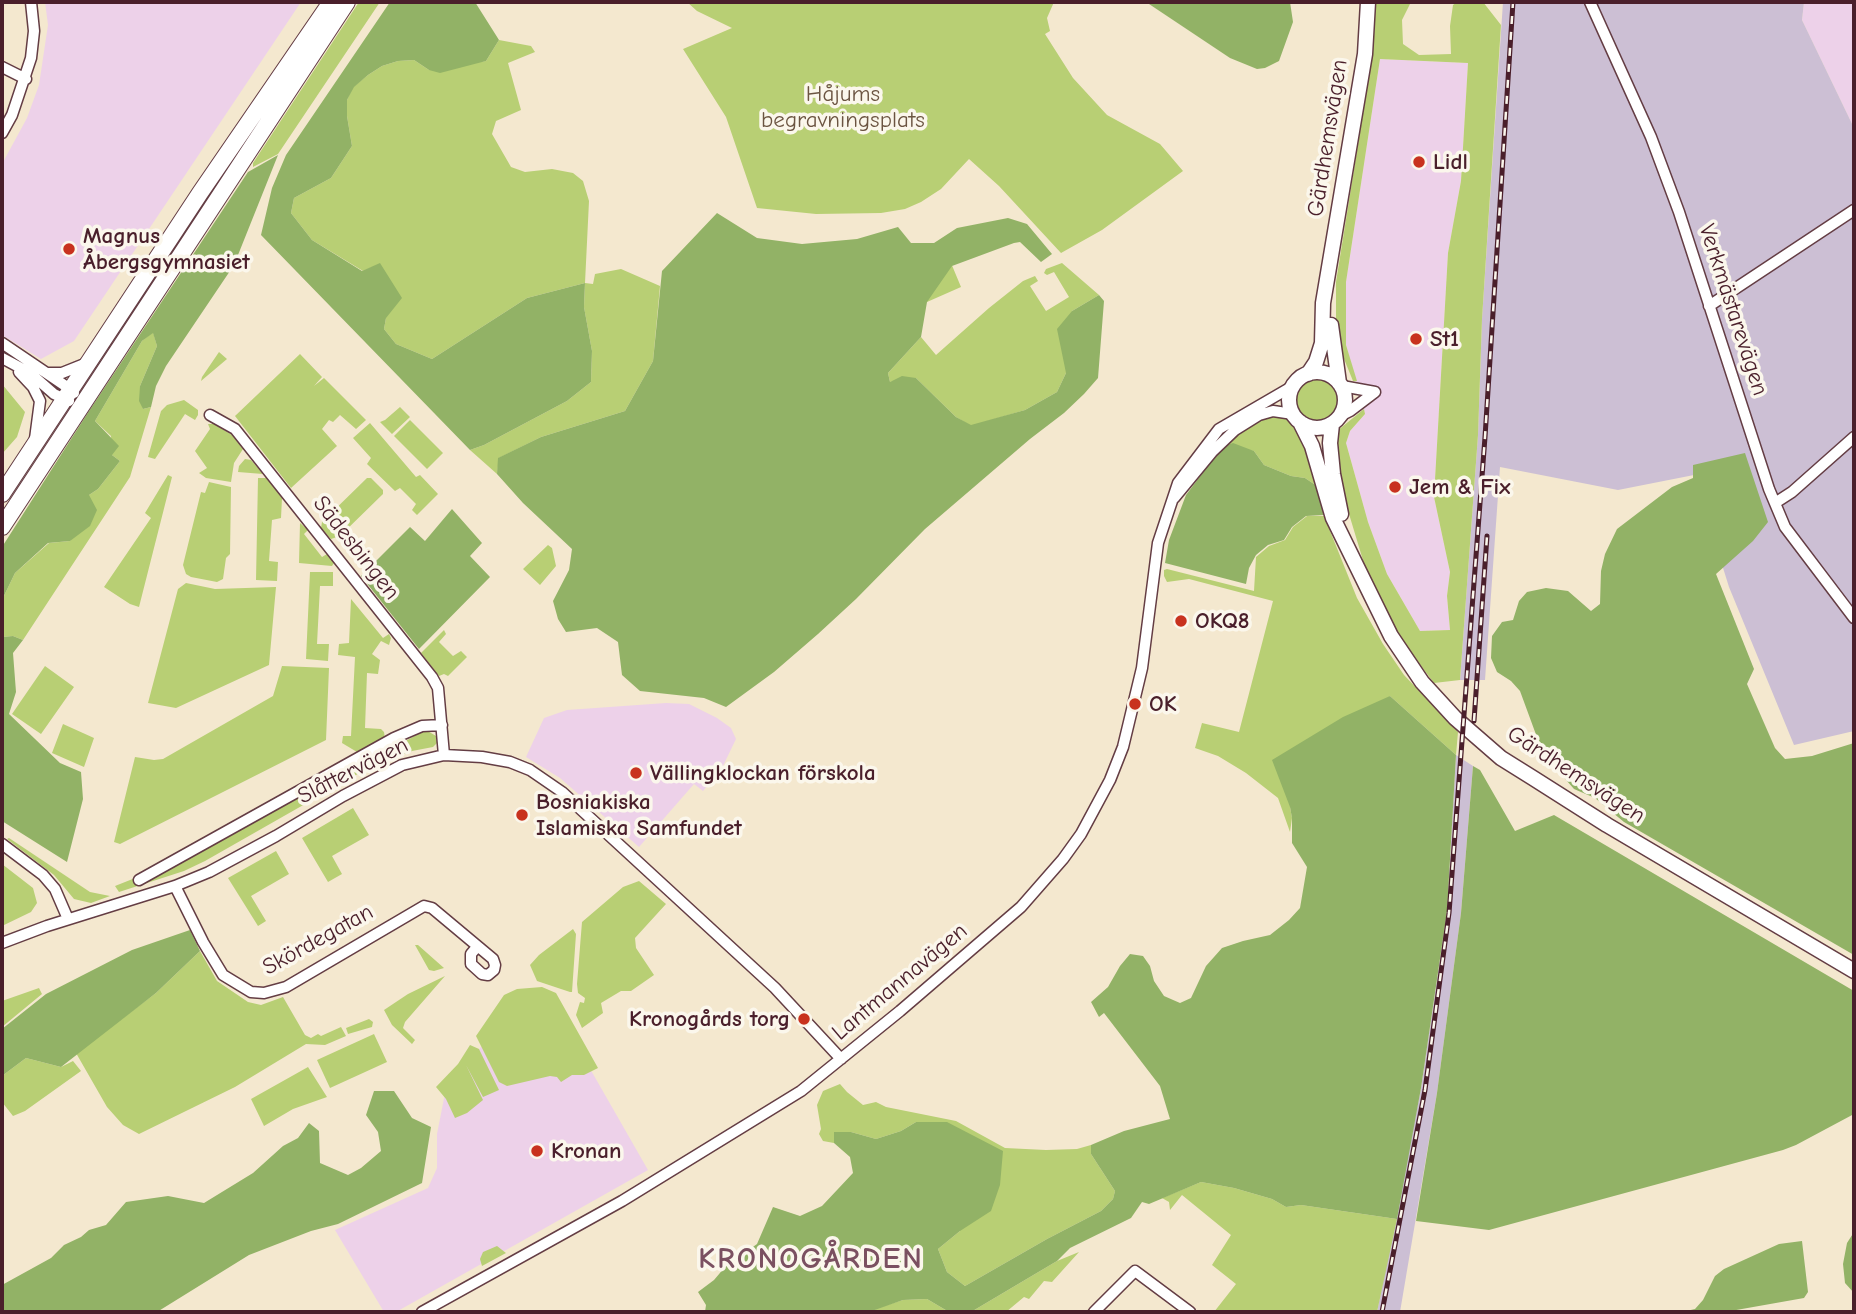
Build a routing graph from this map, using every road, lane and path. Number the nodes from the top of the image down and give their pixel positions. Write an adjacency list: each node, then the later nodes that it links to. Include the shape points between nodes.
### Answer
1 (31, 2): 7 (street, via 33,31)
2 (331, 2): 14 (highway)
3 (347, 2): 21 (highway)
4 (1368, 2): 10 (main road, Gärdhemsvägen, via 1363,67)
5 (1590, 2): 11 (street, Verkmästarevägen, via 1651,137)
6 (2, 67): 7 (street)
7 (26, 79): 8 (street)
8 (2, 133)
9 (1854, 210): 11 (street)
10 (1327, 282): 17 (main road, Gärdhemsvägen, via 1321,352); 18 (main road, Gärdhemsvägen)
11 (1709, 306): 29 (street, Verkmästarevägen)
12 (2, 343): 16 (street)
13 (2, 358): 15 (street)
14 (87, 363): 16 (street); 20 (highway)
15 (13, 365): 20 (street); 26 (street, via 40,401)
16 (48, 373): 20 (street)
17 (1308, 373): 18 (main road, via 1325,373); 19 (main road)
18 (1340, 384): 24 (main road, via 1345,401); 24 (street, via 1375,392)
19 (1293, 386): 23 (main road, via 1289,400); 28 (street, Lantmannavägen, via 1219,429 1178,482)
20 (67, 394): 21 (street); 26 (highway)
21 (81, 405): 30 (highway)
22 (211, 415): 33 (street, Sädesbingen, via 235,429 432,677 438,688)
23 (1297, 418): 24 (main road, via 1312,427); 28 (street, Lantmannavägen, via 1273,411 1235,430); 31 (main road, Gärdhemsvägen, via 1312,446 1333,518)
24 (1336, 420): 31 (main road, Gärdhemsvägen, via 1330,443)
25 (1854, 438): 29 (street)
26 (34, 444): 27 (highway)
27 (2, 494)
28 (1172, 500): 42 (street, Lantmannavägen, via 1158,543 1145,649 1130,722 1110,780 1081,834 1021,907)
29 (1775, 503): 32 (street, Verkmästarevägen, via 1785,527)
30 (2, 527)
31 (1346, 543): 41 (main road, Gärdhemsvägen, via 1391,636 1422,681 1501,758)
32 (1854, 618)
33 (442, 725): 34 (street, Sädesbingen); 36 (street, via 422,726 394,738)
34 (444, 755): 37 (street, Slåttervägen, via 395,768 220,866); 42 (street, Slåttervägen, via 510,762 562,792 775,988)
35 (2, 844): 38 (street, via 43,875 55,889)
36 (139, 880)
37 (175, 886): 38 (street, Slåttervägen); 40 (street, Skördegatan, via 223,975 251,992 286,987 425,906)
38 (68, 919): 39 (street, Slåttervägen)
39 (2, 943)
40 (477, 947)
41 (1854, 971)
42 (841, 1059): 43 (street, Lantmannavägen, via 732,1135)
43 (422, 1312)
44 (1094, 1312): 45 (street, via 1135,1271)
45 (1190, 1312)

